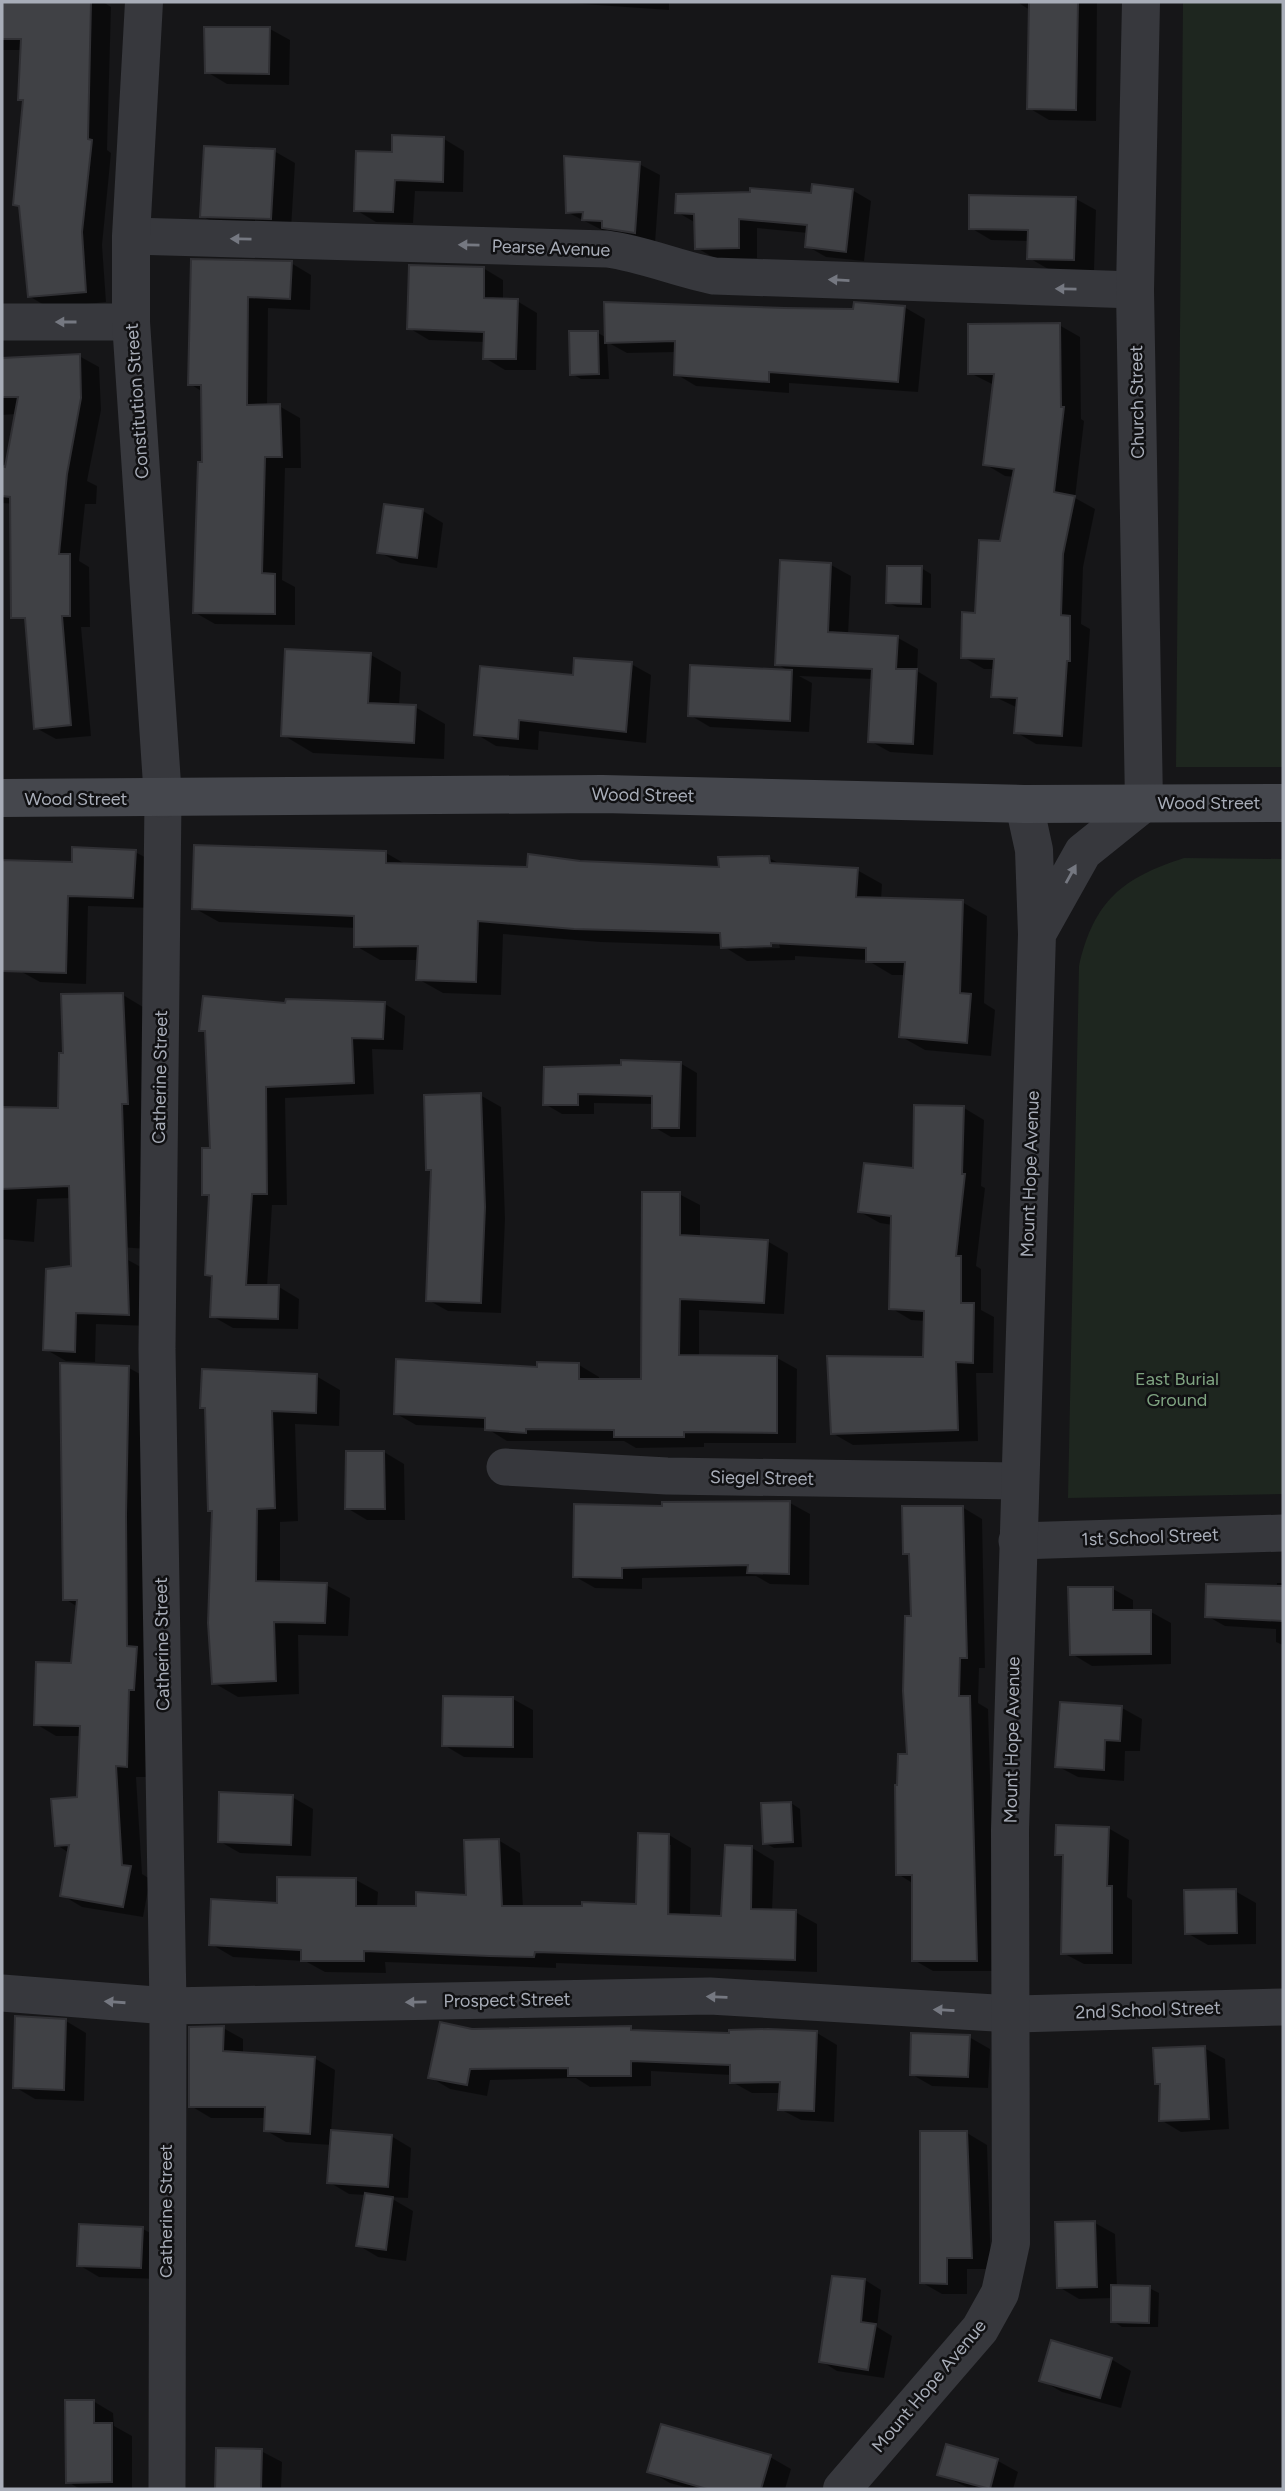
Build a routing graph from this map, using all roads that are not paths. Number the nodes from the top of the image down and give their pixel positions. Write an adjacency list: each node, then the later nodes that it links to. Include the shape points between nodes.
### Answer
1 (144, 2): 3 (street, Constitution Street)
2 (1141, 2): 4 (street, Church Street)
3 (131, 236): 4 (street, Pearse Avenue, one-way to 3, via 714,276 607,249); 6 (street, Constitution Street)
4 (1135, 290): 9 (street, Church Street)
5 (2, 322): 6 (street, one-way to 5)
6 (131, 322): 8 (street, Constitution Street)
7 (2, 798): 8 (main road, Wood Street)
8 (163, 799): 11 (main road, Wood Street, via 602,794); 18 (street, Catherine Street, via 157,1349)
9 (1144, 803): 10 (main road, Wood Street); 11 (main road, Wood Street); 12 (street, Mount Hope Avenue, one-way to 9, via 1083,852)
10 (1283, 803)
11 (1024, 804): 12 (street, Mount Hope Avenue, via 1034,850)
12 (1038, 934): 14 (street, Mount Hope Avenue)
13 (505, 1467): 14 (street, Siegel Street, via 667,1476)
14 (1019, 1481): 16 (street, Mount Hope Avenue)
15 (1283, 1533): 16 (street, 1st School Street)
16 (1017, 1541): 20 (street, Mount Hope Avenue, via 1010,1829)
17 (2, 1993): 18 (street, Prospect Street, one-way to 17)
18 (168, 2006): 20 (street, Prospect Street, one-way to 18, via 710,1996); 21 (street, Catherine Street)
19 (1283, 2007): 20 (street, 2nd School Street)
20 (1012, 2014): 22 (street, Mount Hope Avenue, via 1011,2243 1000,2293 981,2329)
21 (167, 2489)
22 (842, 2489)

